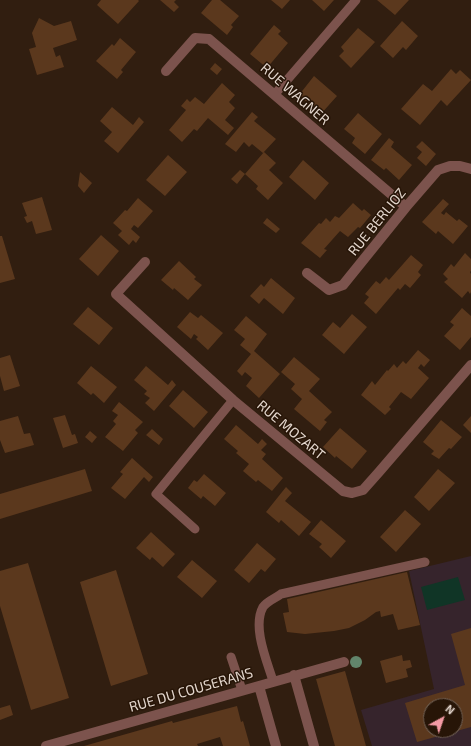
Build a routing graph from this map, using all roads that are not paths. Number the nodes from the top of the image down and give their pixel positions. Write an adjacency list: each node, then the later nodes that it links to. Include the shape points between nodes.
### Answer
1 (356, 0): 3 (lane)
2 (166, 71): 3 (street, RUE WAGNER, via 195,38 209,39)
3 (275, 94): 5 (street, RUE WAGNER)
4 (471, 169): 5 (street, RUE BERLIOZ, via 450,166 438,170)
5 (406, 207): 7 (street, RUE BERLIOZ, via 343,285 329,290)
6 (144, 262): 9 (street, RUE MOZART, via 116,294)
7 (307, 273)
8 (469, 371): 9 (street, RUE MOZART, via 362,490 352,493 343,491)
9 (233, 400): 10 (lane, via 156,494)
10 (195, 529)
11 (425, 562): 15 (lane, via 282,594 264,605 260,616 260,633)
12 (231, 656): 17 (lane)
13 (344, 662): 14 (street, RUE DU COUSERANS)
14 (294, 675): 15 (street, RUE DU COUSERANS); 20 (street)
15 (273, 681): 16 (street, RUE DU COUSERANS)
16 (259, 686): 17 (street, RUE DU COUSERANS); 19 (street)
17 (242, 690): 18 (street, RUE DU COUSERANS)
18 (46, 746)
19 (276, 746)
20 (314, 746)

